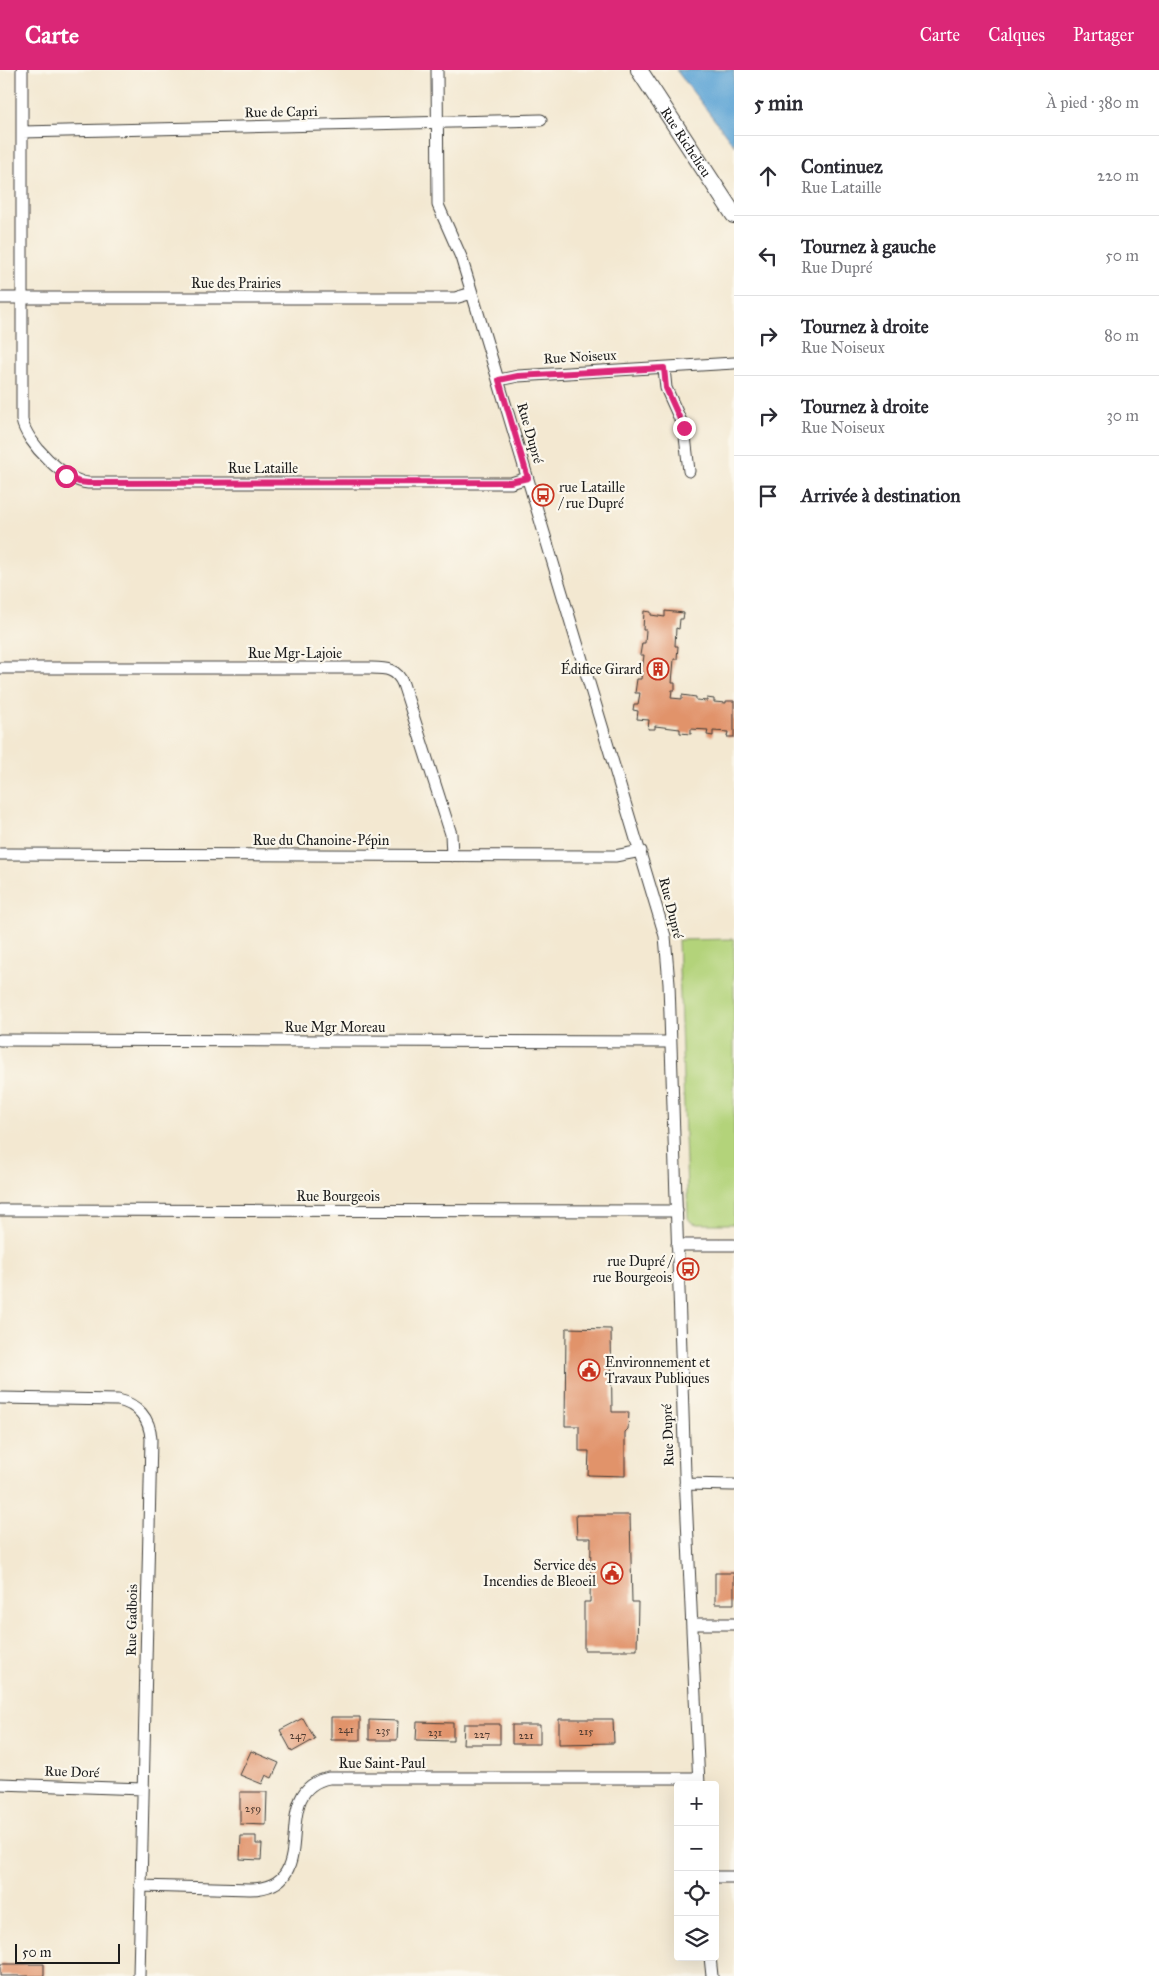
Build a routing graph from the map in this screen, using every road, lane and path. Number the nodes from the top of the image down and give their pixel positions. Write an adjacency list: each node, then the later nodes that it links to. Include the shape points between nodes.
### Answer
1 (22, 70): 6 (street)
2 (437, 70): 5 (street, Rue Dupré)
3 (639, 70): 7 (main road, Rue Richelieu)
4 (541, 120): 5 (street, Rue de Capri)
5 (437, 123): 6 (street, Rue de Capri); 8 (street, Rue Dupré, via 438,205 461,257)
6 (22, 132): 10 (street)
7 (734, 215)
8 (472, 293): 10 (street, Rue des Prairies, via 455,298); 13 (street, Rue Dupré)
9 (0, 298): 10 (street, Rue des Prairies)
10 (22, 298): 15 (street, Rue Lataille, via 23,425 30,440 74,480 84,483 501,483)
11 (734, 363): 12 (street, Rue Noiseux)
12 (664, 368): 13 (street, Rue Noiseux, via 518,376); 14 (street, via 666,388 684,428)
13 (499, 380): 15 (street, Rue Dupré)
14 (690, 471)
15 (528, 478): 17 (street, Rue Dupré)
16 (0, 668): 19 (street, Rue Mgr-Lajoie, via 389,669 399,676 403,684 451,834)
17 (640, 851): 19 (street, Rue du Chanoine-Pépin, via 615,856); 21 (street, Rue Dupré, via 665,936)
18 (0, 854): 19 (street, Rue du Chanoine-Pépin)
19 (452, 856)
20 (0, 1040): 21 (street, Rue Mgr Moreau)
21 (670, 1042): 23 (street, Rue Dupré)
22 (0, 1210): 23 (street, Rue Bourgeois)
23 (677, 1211): 24 (street, Rue Dupré)
24 (678, 1245): 25 (street); 27 (street, Rue Dupré)
25 (734, 1245)
26 (0, 1398): 33 (street, Rue Gadbois, via 118,1400 133,1406 148,1422 151,1439)
27 (685, 1484): 28 (street); 29 (street, Rue Dupré)
28 (734, 1485)
29 (692, 1624): 30 (street); 31 (street, Rue Dupré)
30 (734, 1624)
31 (698, 1781): 36 (street, Rue Saint-Paul, via 324,1779 310,1786 300,1799 292,1859 284,1874 271,1884 250,1889)
32 (0, 1784): 33 (street, Rue Doré)
33 (143, 1788): 36 (street, Rue Gadbois)
34 (719, 1877): 35 (street)
35 (734, 1877)
36 (140, 1886): 38 (street, Rue Gadbois)
37 (710, 1961): 39 (street)
38 (139, 1976)
39 (712, 1976)

